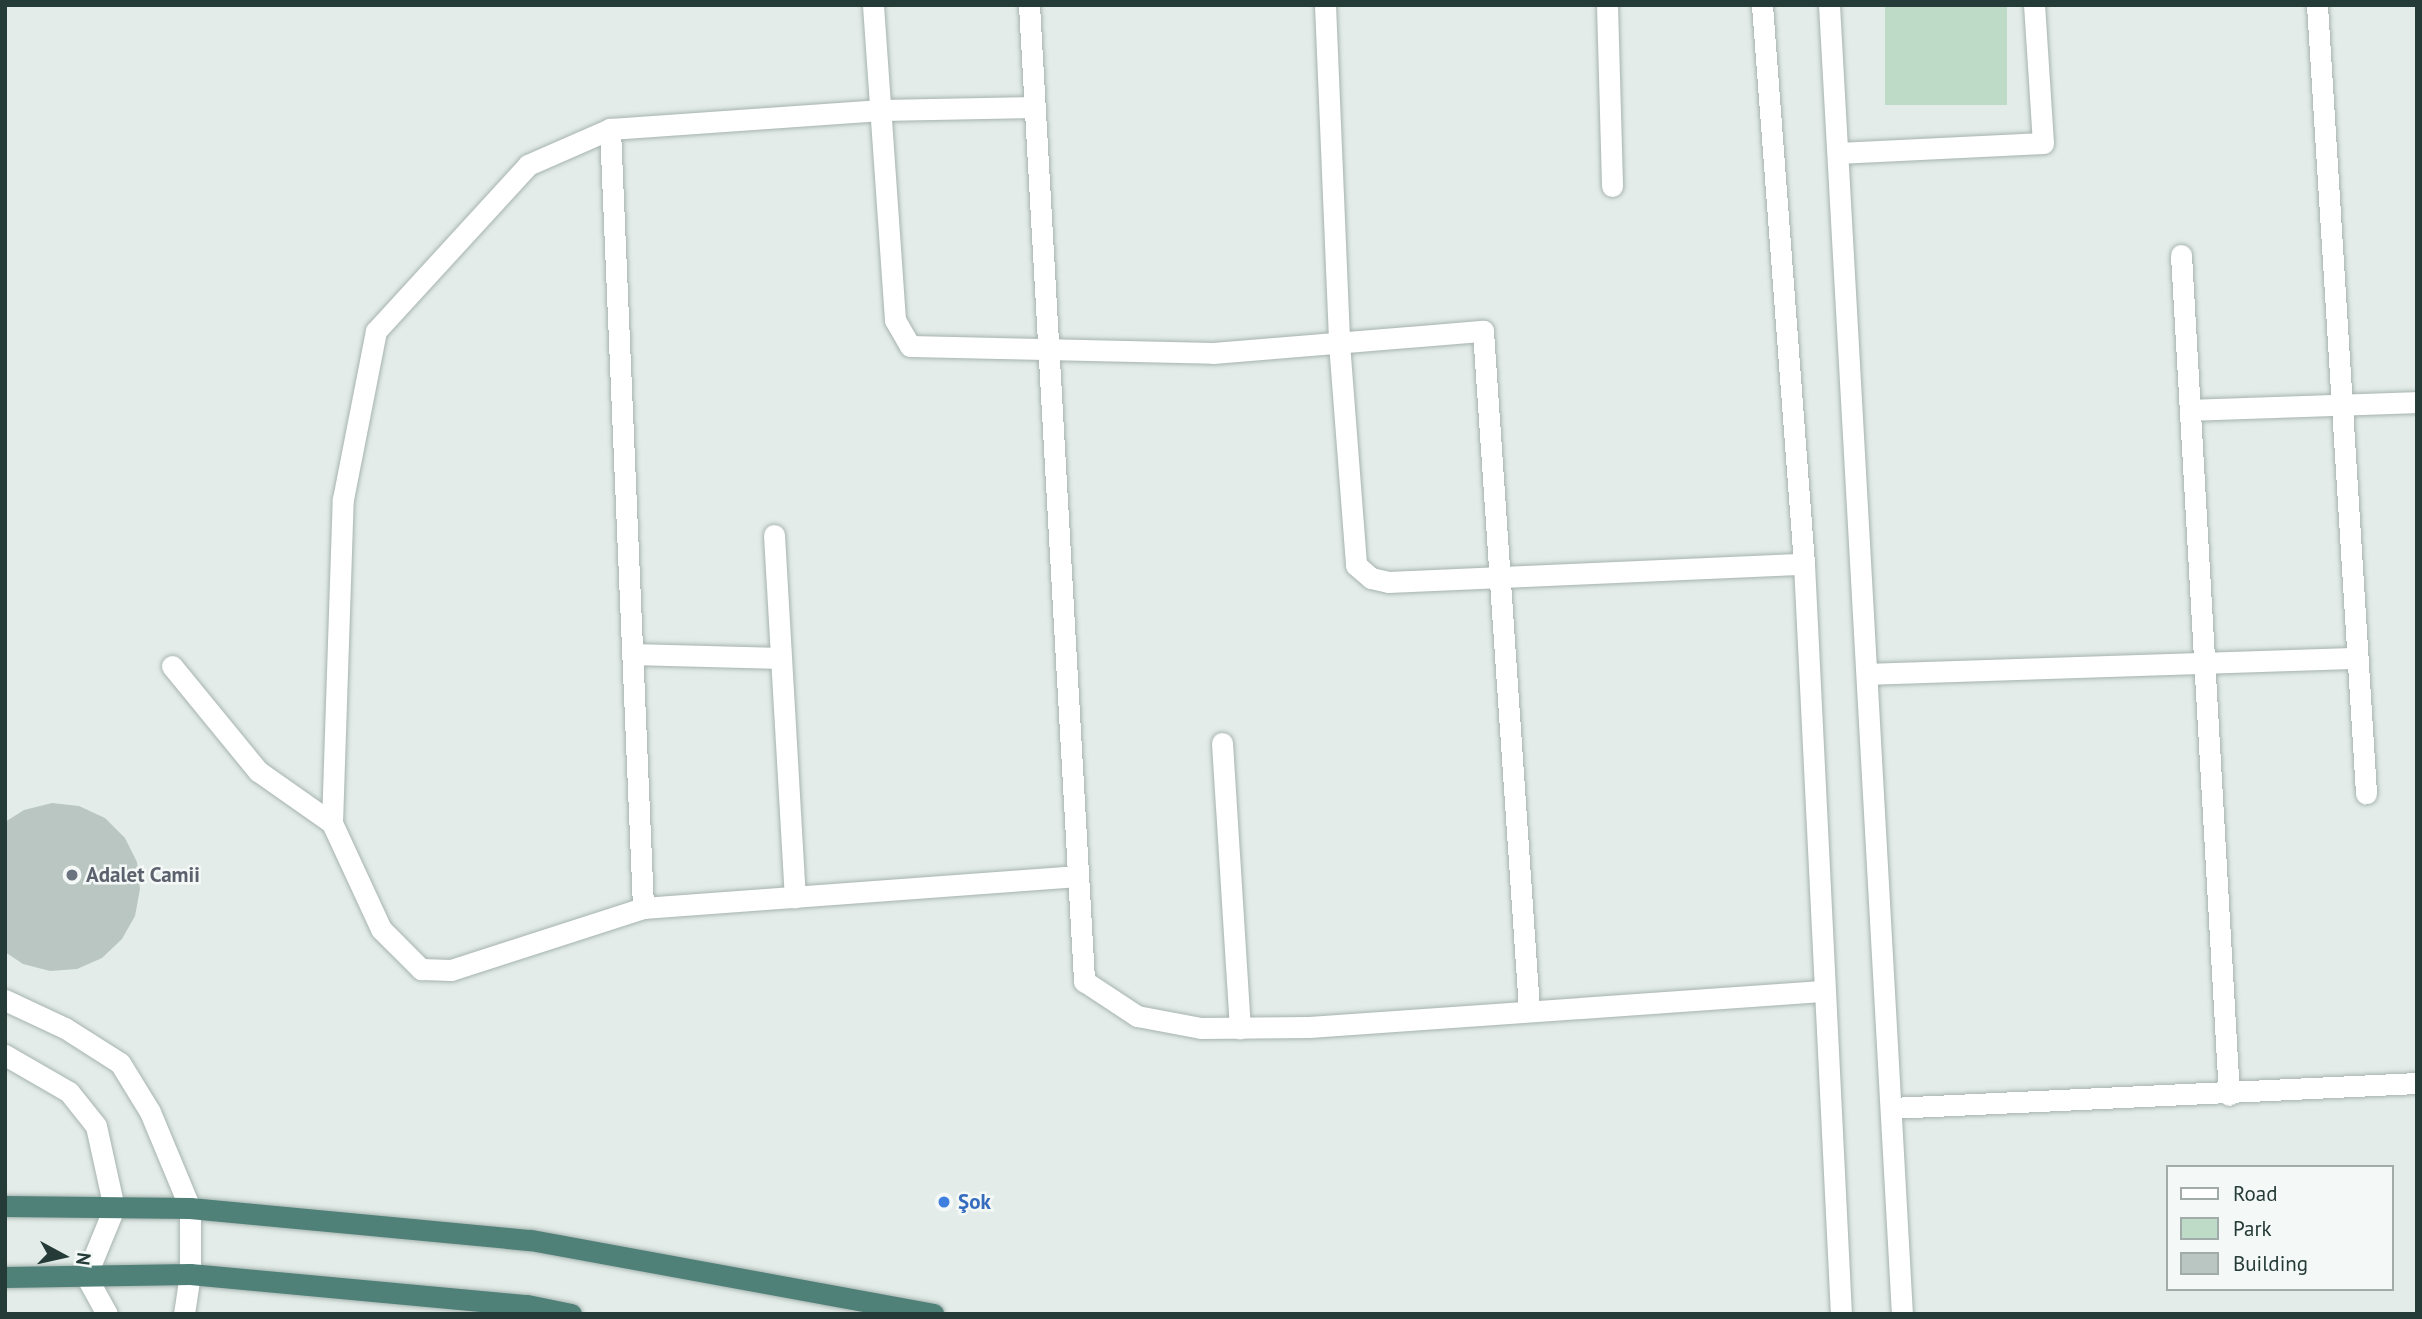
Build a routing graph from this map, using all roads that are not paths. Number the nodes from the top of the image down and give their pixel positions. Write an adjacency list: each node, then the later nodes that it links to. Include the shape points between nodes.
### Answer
1 (873, 5): 10 (street)
2 (1029, 5): 9 (street)
3 (1325, 5): 15 (street)
4 (1607, 5): 13 (street)
5 (1762, 5): 21 (street)
6 (1829, 5): 12 (street)
7 (2034, 5): 12 (street, via 2043,143)
8 (2317, 5): 18 (street)
9 (1035, 107): 10 (street); 16 (street)
10 (881, 110): 11 (street); 16 (street, via 895,320 910,346)
11 (610, 129): 23 (street); 31 (street, via 528,165 376,331 343,499)
12 (1838, 153): 28 (street)
13 (1612, 186)
14 (2181, 255): 19 (street)
15 (1339, 343): 16 (street, via 1213,353); 22 (street, via 1356,565 1371,578 1388,582); 22 (street, via 1483,331)
16 (1047, 351): 32 (street)
17 (2417, 402): 18 (street)
18 (2342, 408): 19 (street); 25 (street)
19 (2190, 410): 26 (street)
20 (774, 535): 24 (street)
21 (1804, 564): 22 (street); 35 (street)
22 (1500, 579): 37 (street)
23 (632, 654): 24 (street); 34 (street)
24 (781, 658): 33 (street)
25 (2357, 658): 26 (street); 30 (street)
26 (2205, 664): 28 (street); 41 (street)
27 (173, 666): 31 (street, via 258,771)
28 (1867, 674): 42 (street)
29 (1222, 743): 38 (street)
30 (2365, 793)
31 (332, 823): 34 (street, via 381,929 421,969 452,970)
32 (1078, 876): 33 (street); 38 (street, via 1084,981 1137,1016 1201,1028)
33 (795, 897): 34 (street)
34 (643, 908)
35 (1822, 991): 37 (street); 53 (street)
36 (5, 1000): 45 (street, via 65,1028 120,1063 150,1112)
37 (1529, 1010): 38 (street)
38 (1240, 1028)
39 (5, 1055): 44 (street, via 69,1092 96,1126)
40 (2417, 1083): 41 (street)
41 (2229, 1095): 42 (street)
42 (1891, 1108): 54 (street)
43 (5, 1206): 44 (highway)
44 (114, 1208): 45 (highway); 47 (street)
45 (190, 1208): 46 (street); 52 (highway, via 531,1240)
46 (190, 1274): 47 (highway); 50 (street); 51 (highway, via 527,1305)
47 (86, 1276): 48 (highway); 49 (street)
48 (5, 1277)
49 (107, 1314)
50 (184, 1314)
51 (571, 1314)
52 (933, 1314)
53 (1841, 1314)
54 (1902, 1314)

